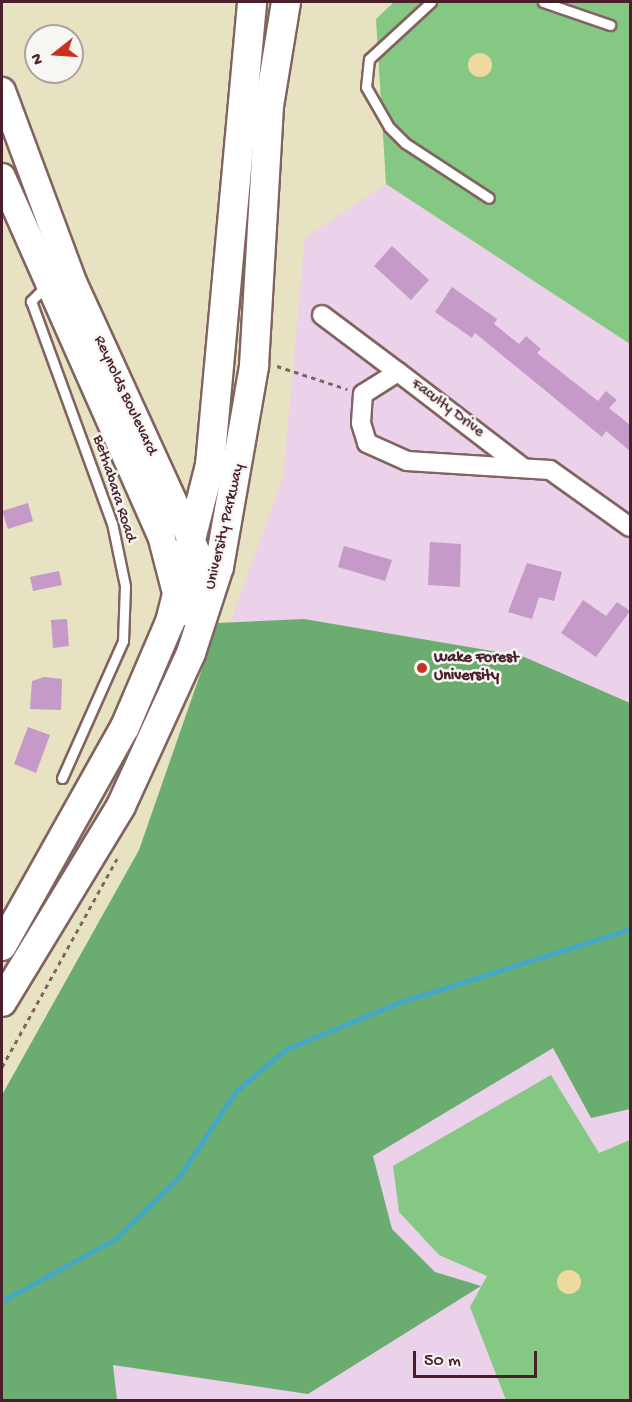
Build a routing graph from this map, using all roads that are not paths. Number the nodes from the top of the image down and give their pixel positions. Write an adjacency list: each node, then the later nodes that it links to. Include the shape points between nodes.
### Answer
1 (252, 2): 14 (main road, University Parkway, via 221,377 210,465)
2 (286, 2): 16 (main road, University Parkway, via 269,106 254,366 239,477 210,599)
3 (431, 2): 8 (lane, via 369,58 366,87 389,128 405,143)
4 (543, 2): 5 (lane)
5 (610, 25)
6 (2, 91): 14 (main road, Reynolds Boulevard, via 72,282)
7 (2, 177): 9 (main road, Reynolds Boulevard)
8 (489, 198)
9 (48, 284): 15 (main road, Reynolds Boulevard, via 161,535); 17 (lane, Bethabara Road, via 31,301 112,523 125,586 123,641)
10 (322, 315): 11 (street)
11 (398, 372): 12 (street, Faculty Drive); 12 (street, Faculty Drive, via 363,394 361,423 367,443 407,461)
12 (522, 467): 13 (street, Faculty Drive, via 550,470)
13 (630, 527)
14 (191, 543): 15 (main road, University Parkway); 16 (main road, Reynolds Boulevard, via 201,574 171,668)
15 (177, 597): 18 (main road, University Parkway, via 125,727)
16 (169, 703): 19 (main road, University Parkway, via 121,806)
17 (62, 778)
18 (2, 946)
19 (2, 1002)

